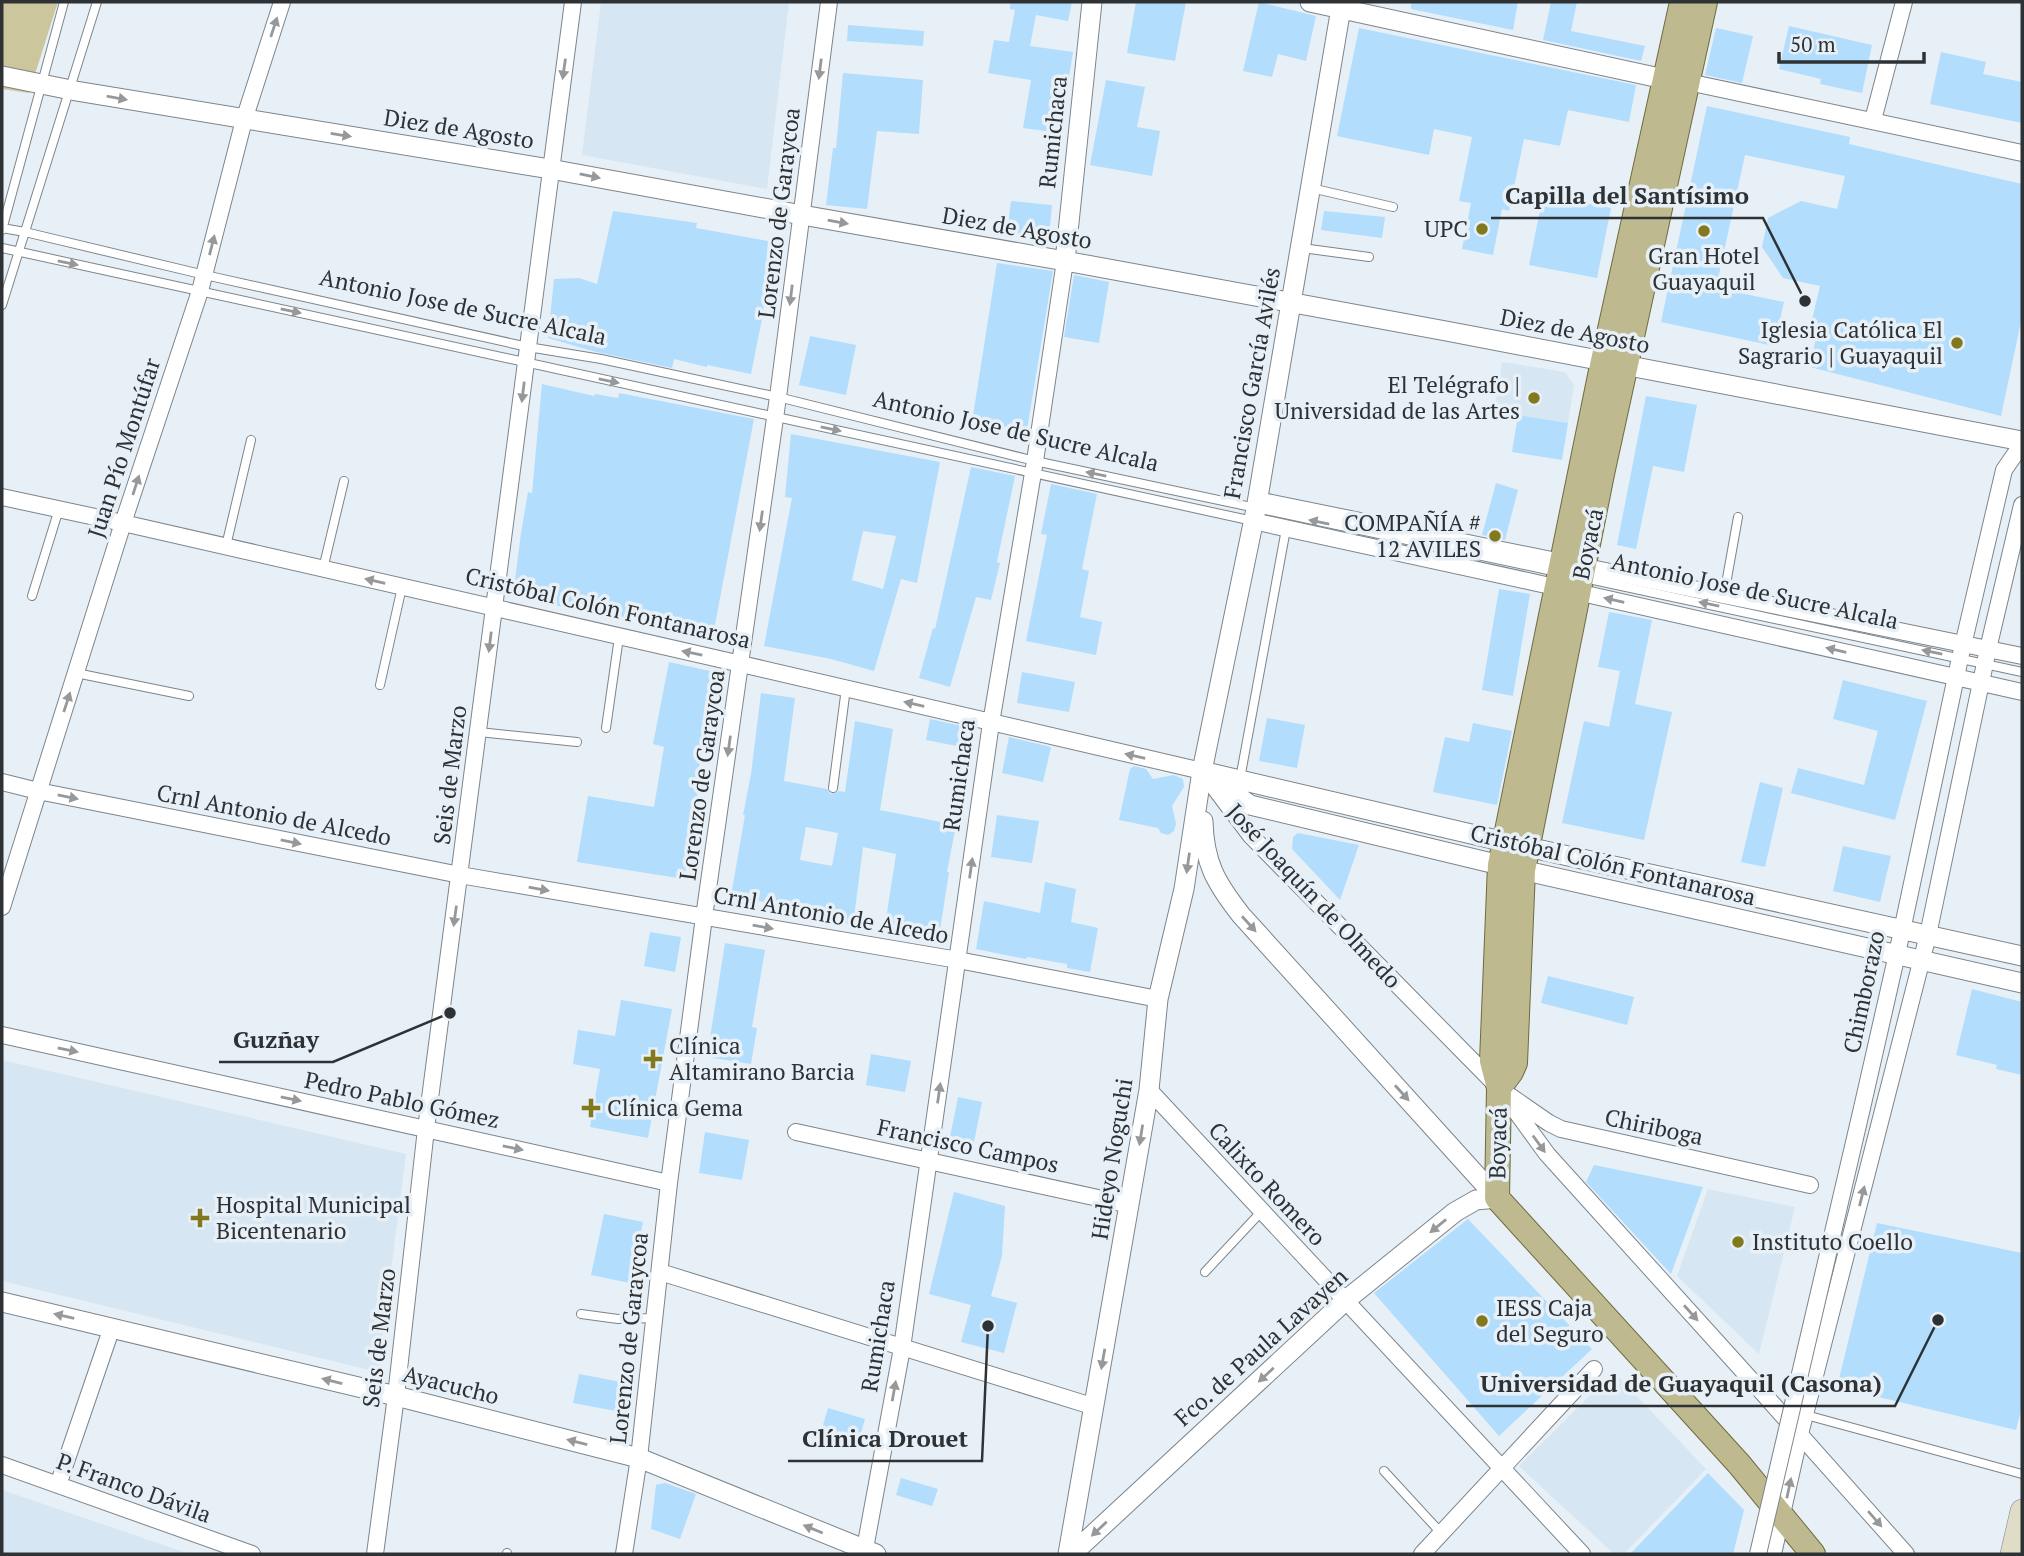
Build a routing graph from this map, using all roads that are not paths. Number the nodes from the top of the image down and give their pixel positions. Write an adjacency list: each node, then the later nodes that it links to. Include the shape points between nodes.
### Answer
1 (64, 2): 16 (lane)
2 (97, 2): 17 (lane)
3 (282, 2): 18 (street, Juan Pío Montúfar, one-way to 3)
4 (573, 2): 21 (street, Seis de Marzo, one-way to 21)
5 (829, 2): 24 (street, Lorenzo de Garaycoa, one-way to 24)
6 (1092, 2): 31 (street, Rumichaca)
7 (1310, 2): 12 (street)
8 (1682, 2): 15 (main road, Boyacá)
9 (1690, 2): 13 (lane)
10 (1706, 2): 15 (main road, Boyacá)
11 (1904, 2): 19 (street)
12 (1342, 5): 15 (street); 22 (street, Francisco García Avilés)
13 (1686, 29)
14 (2, 76): 16 (street, Diez de Agosto)
15 (1676, 81): 19 (street); 37 (main road, Boyacá)
16 (41, 82): 17 (street, Diez de Agosto); 25 (lane)
17 (71, 90): 18 (street, Diez de Agosto, one-way to 18); 26 (lane)
18 (244, 120): 21 (street, Diez de Agosto, one-way to 21); 32 (street, Juan Pío Montúfar, one-way to 18)
19 (1873, 121): 20 (street)
20 (2022, 153)
21 (550, 169): 24 (street, Diez de Agosto, one-way to 24); 36 (street, Seis de Marzo)
22 (1311, 188): 23 (lane); 28 (street, Francisco García Avilés)
23 (1393, 207)
24 (802, 215): 31 (street, Diez de Agosto, one-way to 31); 38 (street, Lorenzo de Garaycoa, one-way to 38)
25 (2, 229): 26 (lane, Antonio Jose de Sucre Alcala)
26 (25, 232): 29 (lane); 32 (lane, Antonio Jose de Sucre Alcala)
27 (2, 248): 29 (lane, Antonio Jose de Sucre Alcala)
28 (1299, 248): 30 (lane); 34 (street, Francisco García Avilés)
29 (19, 252): 33 (lane, Antonio Jose de Sucre Alcala, one-way to 33); 35 (lane)
30 (1369, 257)
31 (1065, 261): 34 (street, Diez de Agosto); 42 (street, Rumichaca)
32 (205, 275): 33 (street, Juan Pío Montúfar); 36 (lane, Antonio Jose de Sucre Alcala)
33 (200, 291): 36 (lane, Antonio Jose de Sucre Alcala, one-way to 36); 49 (street, Juan Pío Montúfar, one-way to 33)
34 (1290, 302): 37 (street, Diez de Agosto); 47 (street, Francisco García Avilés)
35 (2, 304)
36 (527, 355): 38 (lane, Antonio Jose de Sucre Alcala, via 601,359); 39 (lane, Antonio Jose de Sucre Alcala, one-way to 39); 57 (street, Seis de Marzo, one-way to 57)
37 (1613, 364): 41 (street, Diez de Agosto); 53 (main road, Boyacá)
38 (778, 397): 39 (street, Lorenzo de Garaycoa); 42 (lane, Antonio Jose de Sucre Alcala)
39 (775, 417): 42 (lane, Antonio Jose de Sucre Alcala, one-way to 42); 62 (street, Lorenzo de Garaycoa, one-way to 62)
40 (251, 440): 51 (lane)
41 (2022, 442): 59 (street, Chimborazo, via 2004,470)
42 (1034, 467): 47 (lane, Antonio Jose de Sucre Alcala); 71 (street, Rumichaca)
43 (344, 481): 52 (lane)
44 (2, 498): 46 (street, Cristóbal Colón Fontanarosa)
45 (2022, 505): 61 (street, Chimborazo)
46 (59, 509): 49 (street, Cristóbal Colón Fontanarosa); 56 (lane)
47 (1255, 510): 50 (street, Antonio Jose de Sucre Alcala); 53 (street, Antonio Jose de Sucre Alcala, one-way to 47); 75 (street, Francisco García Avilés)
48 (1738, 516): 55 (lane)
49 (123, 523): 51 (street, Cristóbal Colón Fontanarosa); 64 (street, Juan Pío Montúfar)
50 (1286, 529): 53 (street, Antonio Jose de Sucre Alcala); 76 (lane)
51 (226, 547): 52 (street, Cristóbal Colón Fontanarosa)
52 (323, 569): 54 (street, Cristóbal Colón Fontanarosa, one-way to 52)
53 (1570, 577): 55 (street, Antonio Jose de Sucre Alcala); 59 (lane, Antonio Jose de Sucre Alcala, one-way to 53); 65 (street, Antonio Jose de Sucre Alcala, one-way to 53); 80 (main road, Boyacá)
54 (402, 587): 57 (street, Cristóbal Colón Fontanarosa); 67 (lane)
55 (1724, 595): 59 (street, Antonio Jose de Sucre Alcala)
56 (32, 596)
57 (494, 608): 58 (street, Cristóbal Colón Fontanarosa); 73 (street, Seis de Marzo, one-way to 73)
58 (619, 637): 62 (street, Cristóbal Colón Fontanarosa, one-way to 58); 72 (lane)
59 (1962, 652): 61 (street, Antonio Jose de Sucre Alcala); 65 (street, Chimborazo)
60 (2022, 656): 61 (street, Antonio Jose de Sucre Alcala)
61 (1987, 657): 63 (lane, Antonio Jose de Sucre Alcala); 66 (street, Chimborazo)
62 (741, 664): 68 (street, Cristóbal Colón Fontanarosa); 83 (street, Lorenzo de Garaycoa, one-way to 83)
63 (2022, 671)
64 (76, 673): 70 (lane); 79 (street, Juan Pío Montúfar, one-way to 64)
65 (1956, 677): 66 (street, Antonio Jose de Sucre Alcala); 84 (street, Chimborazo)
66 (1982, 683): 69 (street, Antonio Jose de Sucre Alcala); 85 (street, Chimborazo)
67 (380, 685)
68 (846, 688): 71 (street, Cristóbal Colón Fontanarosa, one-way to 68); 78 (lane)
69 (2022, 692)
70 (189, 695)
71 (991, 723): 75 (street, Cristóbal Colón Fontanarosa, one-way to 71); 89 (street, Rumichaca, one-way to 71)
72 (606, 728)
73 (479, 732): 74 (lane); 81 (street, Seis de Marzo)
74 (577, 741)
75 (1202, 771): 76 (street, Cristóbal Colón Fontanarosa); 80 (street, Cristóbal Colón Fontanarosa, via 1250,805); 92 (street, Hideyo Noguchi, one-way to 92, via 1184,889); 94 (street, José Joaquín de Olmedo, via 1251,836); 101 (street, José Joaquín de Olmedo, one-way to 101, via 1204,844 1224,894)
76 (1240, 779): 80 (street, Cristóbal Colón Fontanarosa)
77 (2, 782): 79 (street, Crnl Antonio de Alcedo)
78 (833, 788)
79 (38, 791): 81 (street, Crnl Antonio de Alcedo, one-way to 81); 82 (street, Juan Pío Montúfar)
80 (1513, 856): 84 (street, Cristóbal Colón Fontanarosa); 87 (street, Cristóbal Colón Fontanarosa); 94 (main road, Boyacá, via 1515,1063)
81 (460, 875): 83 (street, Crnl Antonio de Alcedo, one-way to 83); 96 (street, Seis de Marzo, one-way to 96)
82 (2, 907)
83 (704, 917): 89 (street, Crnl Antonio de Alcedo, one-way to 89); 99 (street, Lorenzo de Garaycoa)
84 (1901, 929): 85 (street, Cristóbal Colón Fontanarosa); 87 (street, Chimborazo)
85 (1928, 935): 88 (street, Cristóbal Colón Fontanarosa); 90 (street, Chimborazo)
86 (1507, 936): 94 (lane, Boyacá)
87 (1897, 954): 90 (street, Cristóbal Colón Fontanarosa); 133 (street, Chimborazo, bridge)
88 (2022, 956)
89 (958, 960): 92 (street, Crnl Antonio de Alcedo); 98 (street, Rumichaca, one-way to 89)
90 (1921, 960): 91 (street, Cristóbal Colón Fontanarosa); 115 (street, Chimborazo, one-way to 90)
91 (2022, 983)
92 (1158, 999): 95 (street, Hideyo Noguchi)
93 (2, 1035): 96 (street, Pedro Pablo Gómez, one-way to 96)
94 (1499, 1088): 100 (street, Chiriboga, via 1561,1129); 101 (main road, Boyacá); 116 (street, José Joaquín de Olmedo, one-way to 116, via 1547,1154)
95 (1149, 1090): 102 (street, Hideyo Noguchi, one-way to 102); 103 (street, Calixto Romero)
96 (426, 1129): 99 (street, Pedro Pablo Gómez, one-way to 99); 113 (street, Seis de Marzo)
97 (796, 1132): 98 (street, Francisco Campos)
98 (930, 1160): 102 (street, Francisco Campos); 111 (street, Rumichaca)
99 (669, 1183): 104 (street, Lorenzo de Garaycoa)
100 (1810, 1185)
101 (1497, 1198): 106 (street, Fco. de Paula Lavayen, one-way to 106, via 1465,1205); 124 (main road, José Joaquín de Olmedo)
102 (1130, 1205): 114 (street, Hideyo Noguchi, one-way to 114)
103 (1261, 1212): 105 (lane); 106 (street, Calixto Romero)
104 (660, 1272): 109 (street, Lorenzo de Garaycoa); 111 (street)
105 (1205, 1272)
106 (1346, 1300): 119 (street, Calixto Romero); 130 (street, Fco. de Paula Lavayen, one-way to 130)
107 (2, 1302): 110 (street, Ayacucho, one-way to 107)
108 (581, 1314): 109 (lane)
109 (655, 1318): 117 (street, Lorenzo de Garaycoa)
110 (112, 1327): 113 (street, Ayacucho, one-way to 110); 122 (street)
111 (902, 1348): 114 (street); 126 (street, Rumichaca, one-way to 111)
112 (1594, 1369): 119 (street)
113 (396, 1396): 117 (street, Ayacucho, one-way to 113); 128 (street, Seis de Marzo)
114 (1095, 1407): 130 (street, Hideyo Noguchi)
115 (1806, 1415): 116 (street, Chimborazo); 121 (lane)
116 (1800, 1434): 124 (street, Chimborazo, one-way to 116); 137 (street, José Joaquín de Olmedo, one-way to 137)
117 (639, 1458): 126 (street, Ayacucho, one-way to 117); 129 (street, Lorenzo de Garaycoa)
118 (2, 1465): 122 (street, P. Franco Dávila)
119 (1502, 1468): 125 (street); 132 (street, Calixto Romero)
120 (1384, 1471): 125 (lane)
121 (2022, 1474)
122 (58, 1485): 127 (street, P. Franco Dávila)
123 (2022, 1511): 138 (main road)
124 (1782, 1517): 134 (street, Chimborazo); 136 (main road, José Joaquín de Olmedo)
125 (1441, 1534): 131 (street)
126 (868, 1553)
127 (252, 1554)
128 (375, 1554)
129 (624, 1554)
130 (1070, 1554)
131 (1422, 1554)
132 (1582, 1554)
133 (1758, 1554)
134 (1773, 1554)
135 (1797, 1554): 136 (main road)
136 (1813, 1554)
137 (1906, 1554)
138 (2012, 1554)

